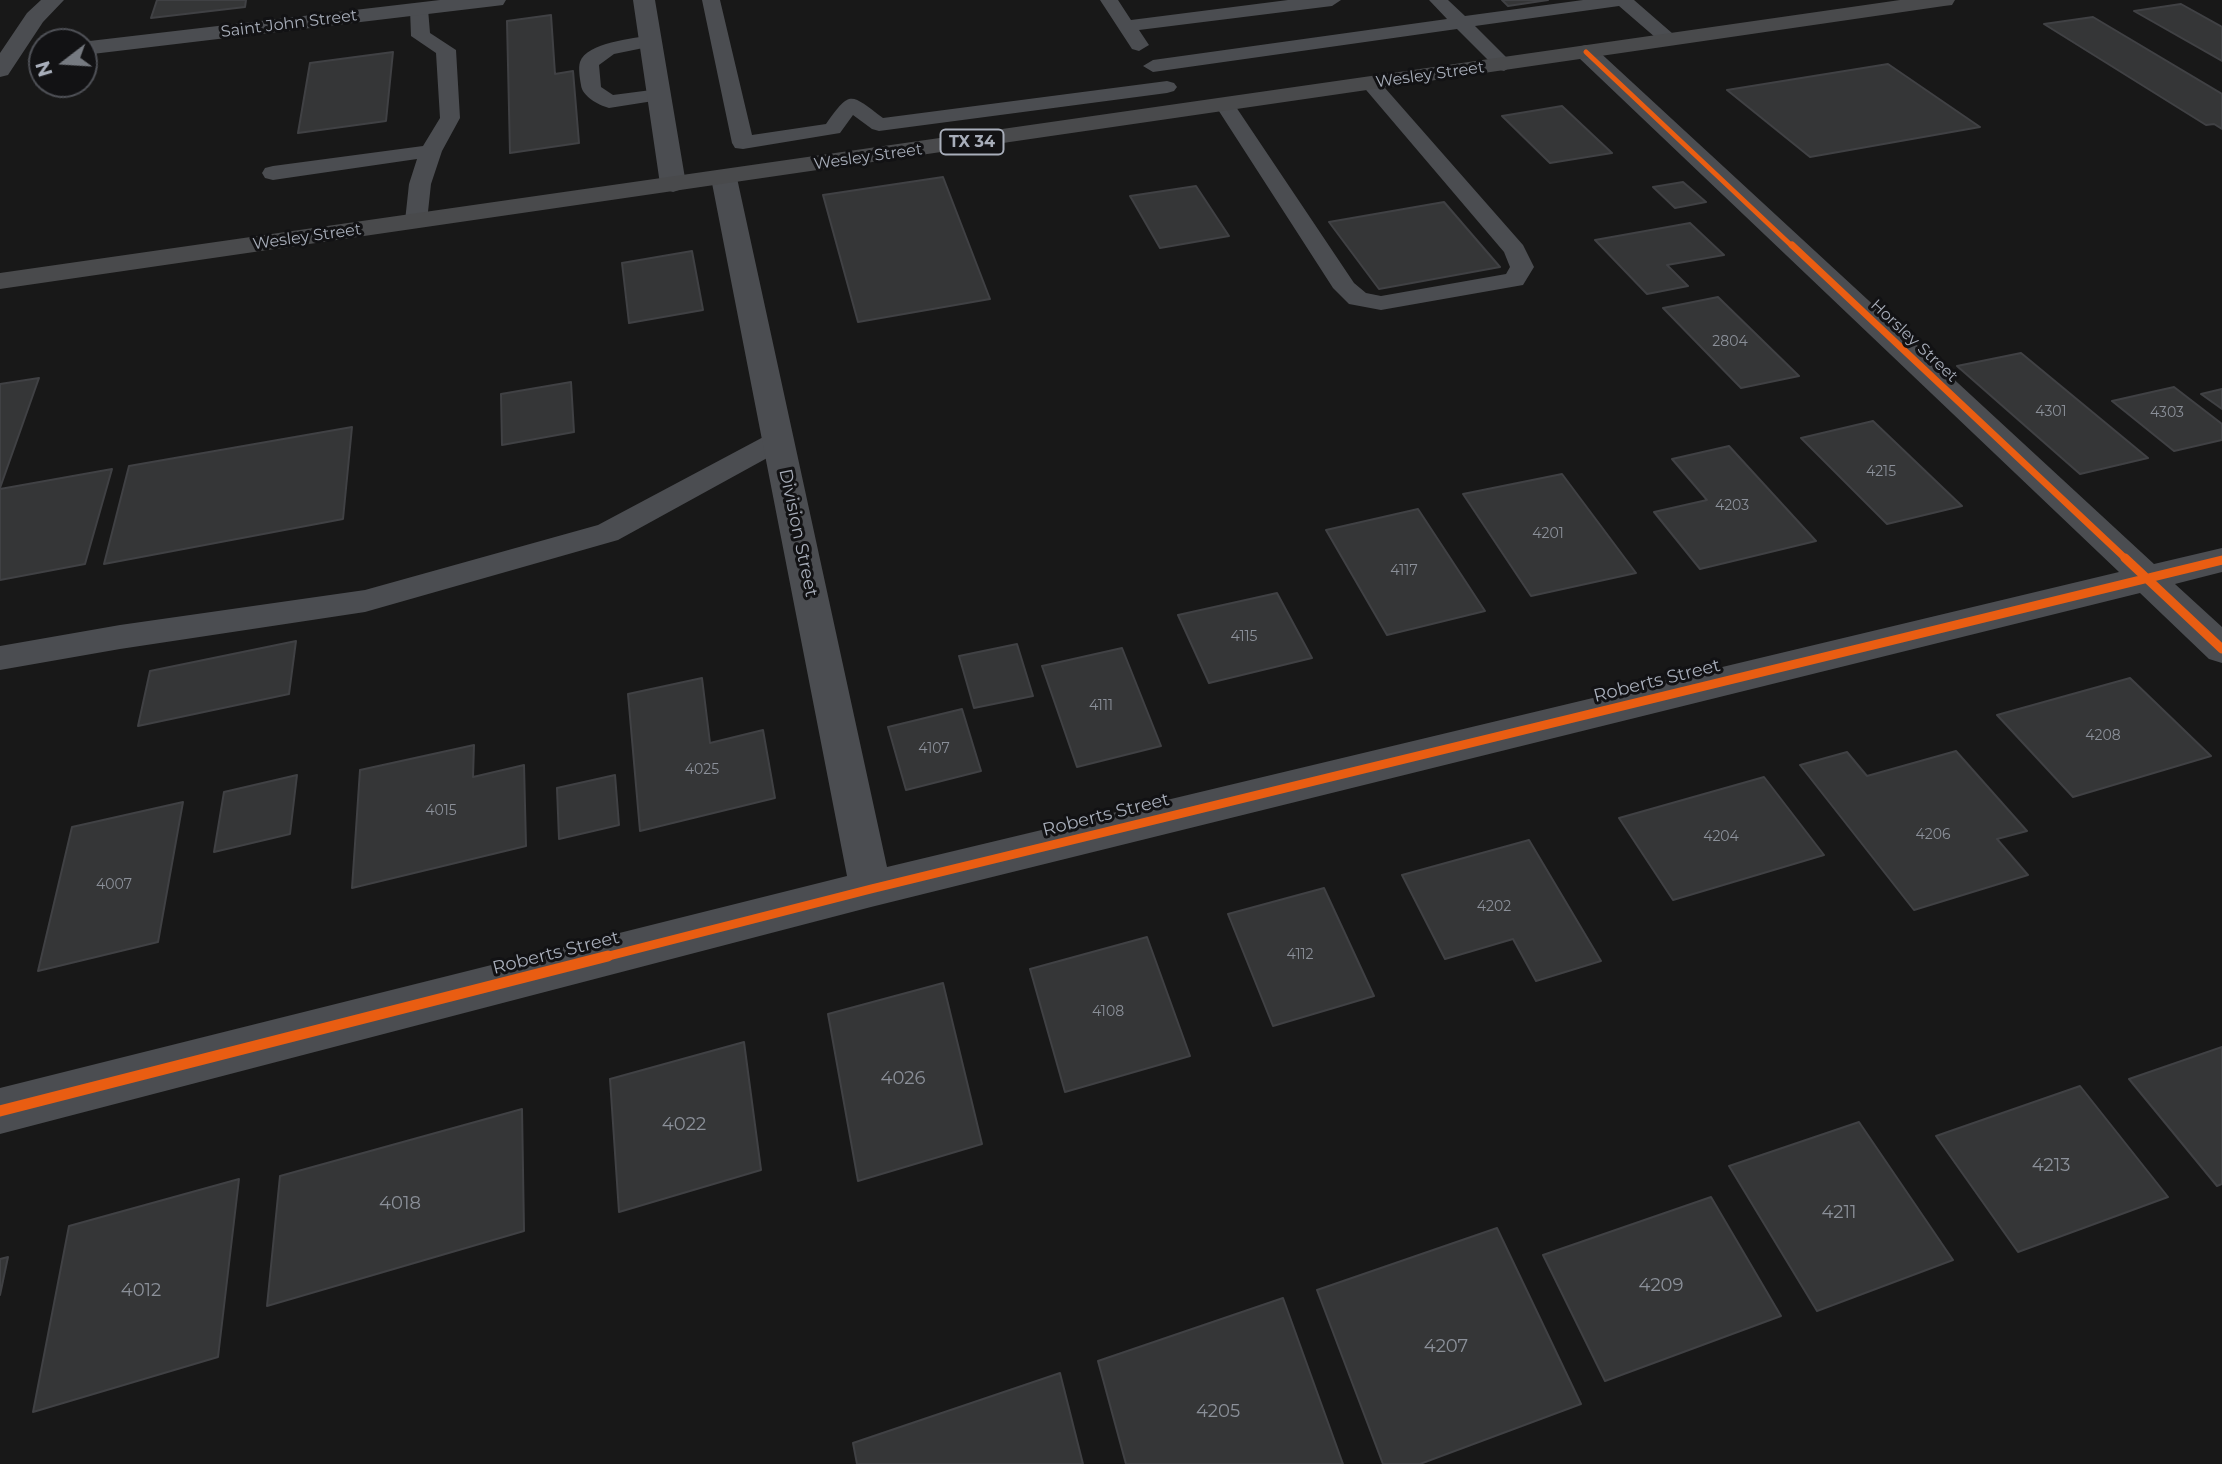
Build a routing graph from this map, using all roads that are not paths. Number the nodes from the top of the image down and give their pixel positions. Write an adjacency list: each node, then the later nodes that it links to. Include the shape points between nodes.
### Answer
1 (53, 0): 18 (street)
2 (495, 0): 10 (street, Saint John Street)
3 (644, 0): 14 (street)
4 (711, 0): 22 (lane, via 743,143 833,129 851,104 879,125)
5 (1109, 0): 12 (lane)
6 (1332, 0): 12 (lane)
7 (1438, 0): 11 (lane)
8 (1623, 0): 11 (lane); 13 (lane)
9 (1944, 0): 13 (main road, Wesley Street / TX 34)
10 (419, 9): 15 (street, Saint John Street); 26 (lane, via 421,36 446,50 450,118)
11 (1463, 24): 19 (lane); 20 (lane)
12 (1126, 26): 20 (lane)
13 (1670, 40): 16 (main road, Wesley Street / TX 34)
14 (651, 41): 23 (street); 23 (lane, via 608,49 589,63 591,89 610,102)
15 (98, 46)
16 (1586, 52): 19 (main road, Wesley Street / TX 34); 34 (street, Horsley Street)
17 (28, 56): 18 (street)
18 (2, 61)
19 (1504, 65): 21 (main road, Wesley Street / TX 34)
20 (1153, 66): 22 (lane)
21 (1371, 84): 24 (main road, Wesley Street / TX 34); 24 (lane, via 1515,250 1522,267 1514,280 1381,303 1358,299 1345,288)
22 (1167, 87): 25 (lane)
23 (659, 95): 29 (street)
24 (1225, 105): 25 (main road, Wesley Street / TX 34)
25 (1184, 111): 28 (main road, Wesley Street / TX 34)
26 (431, 151): 27 (lane); 30 (lane, via 420,184)
27 (273, 173)
28 (724, 178): 29 (main road, Wesley Street / TX 34); 32 (street, Division Street)
29 (673, 184): 30 (main road, Wesley Street / TX 34)
30 (416, 221): 31 (main road, Wesley Street / TX 34)
31 (0, 281)
32 (779, 440): 36 (lane, via 608,533 365,601); 37 (street, Division Street)
33 (2222, 560): 34 (street, Roberts Street)
34 (2145, 578): 35 (street, Horsley Street); 37 (street, Roberts Street)
35 (2222, 649)
36 (0, 658)
37 (871, 889): 38 (street, Roberts Street)
38 (0, 1111)

